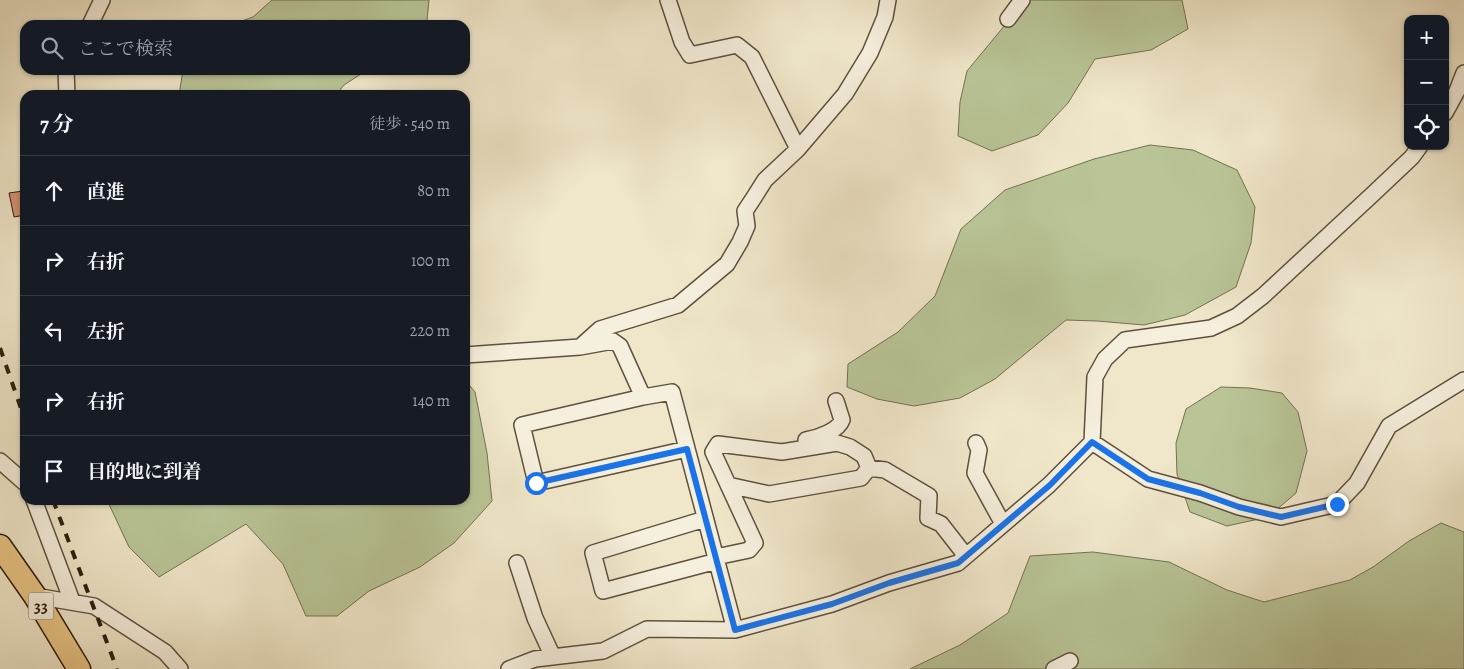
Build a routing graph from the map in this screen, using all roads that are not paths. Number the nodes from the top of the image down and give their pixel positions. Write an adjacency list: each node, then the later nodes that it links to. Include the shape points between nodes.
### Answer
1 (102, 0): 6 (street)
2 (668, 0): 11 (street, via 682,42 690,55 736,46 752,57)
3 (888, 0): 11 (street, via 885,17 870,53 845,94)
4 (1022, 0): 5 (street)
5 (1008, 19)
6 (92, 20)
7 (1464, 73): 10 (street)
8 (66, 75): 9 (street)
9 (68, 90)
10 (1449, 105)
11 (798, 149): 13 (street, via 765,180 752,199 746,211 747,226 727,264 678,305 600,329)
12 (1417, 150): 18 (street, via 1263,296 1237,316 1211,328 1125,340 1105,358 1095,377)
13 (580, 347): 14 (street); 16 (street, via 613,341 620,346)
14 (470, 356)
15 (1464, 380): 18 (street, via 1389,426 1357,483 1337,504 1281,517 1148,479)
16 (643, 397): 20 (street, via 672,392); 20 (street, via 522,425 536,483)
17 (836, 401): 21 (street, via 842,420 840,425 817,438 785,445)
18 (1092, 442): 28 (street, via 1050,485)
19 (976, 443): 28 (street, via 980,450 975,472)
20 (687, 449): 27 (street)
21 (776, 452): 23 (street, via 837,443 864,456); 25 (street, via 718,444 713,452)
22 (0, 461): 24 (street)
23 (869, 468): 25 (street, via 861,478 769,494); 30 (street, via 885,470 929,496 928,518 941,524)
24 (20, 479)
25 (728, 485): 31 (street, via 755,544 749,550)
26 (36, 505): 34 (street)
27 (705, 519): 31 (street); 31 (street, via 593,552 603,591)
28 (1002, 524): 30 (street)
29 (0, 546): 33 (main road, 33)
30 (966, 556): 35 (street, via 958,563 832,604)
31 (716, 559): 35 (street)
32 (517, 563): 36 (street, via 535,618)
33 (34, 596): 34 (street); 38 (main road, 33)
34 (72, 602): 39 (street, via 94,606 165,652)
35 (735, 630): 36 (street, via 647,629 603,651)
36 (553, 657): 40 (street, via 535,659)
37 (1070, 662): 41 (street)
38 (79, 669)
39 (180, 669)
40 (508, 669)
41 (1054, 669)

